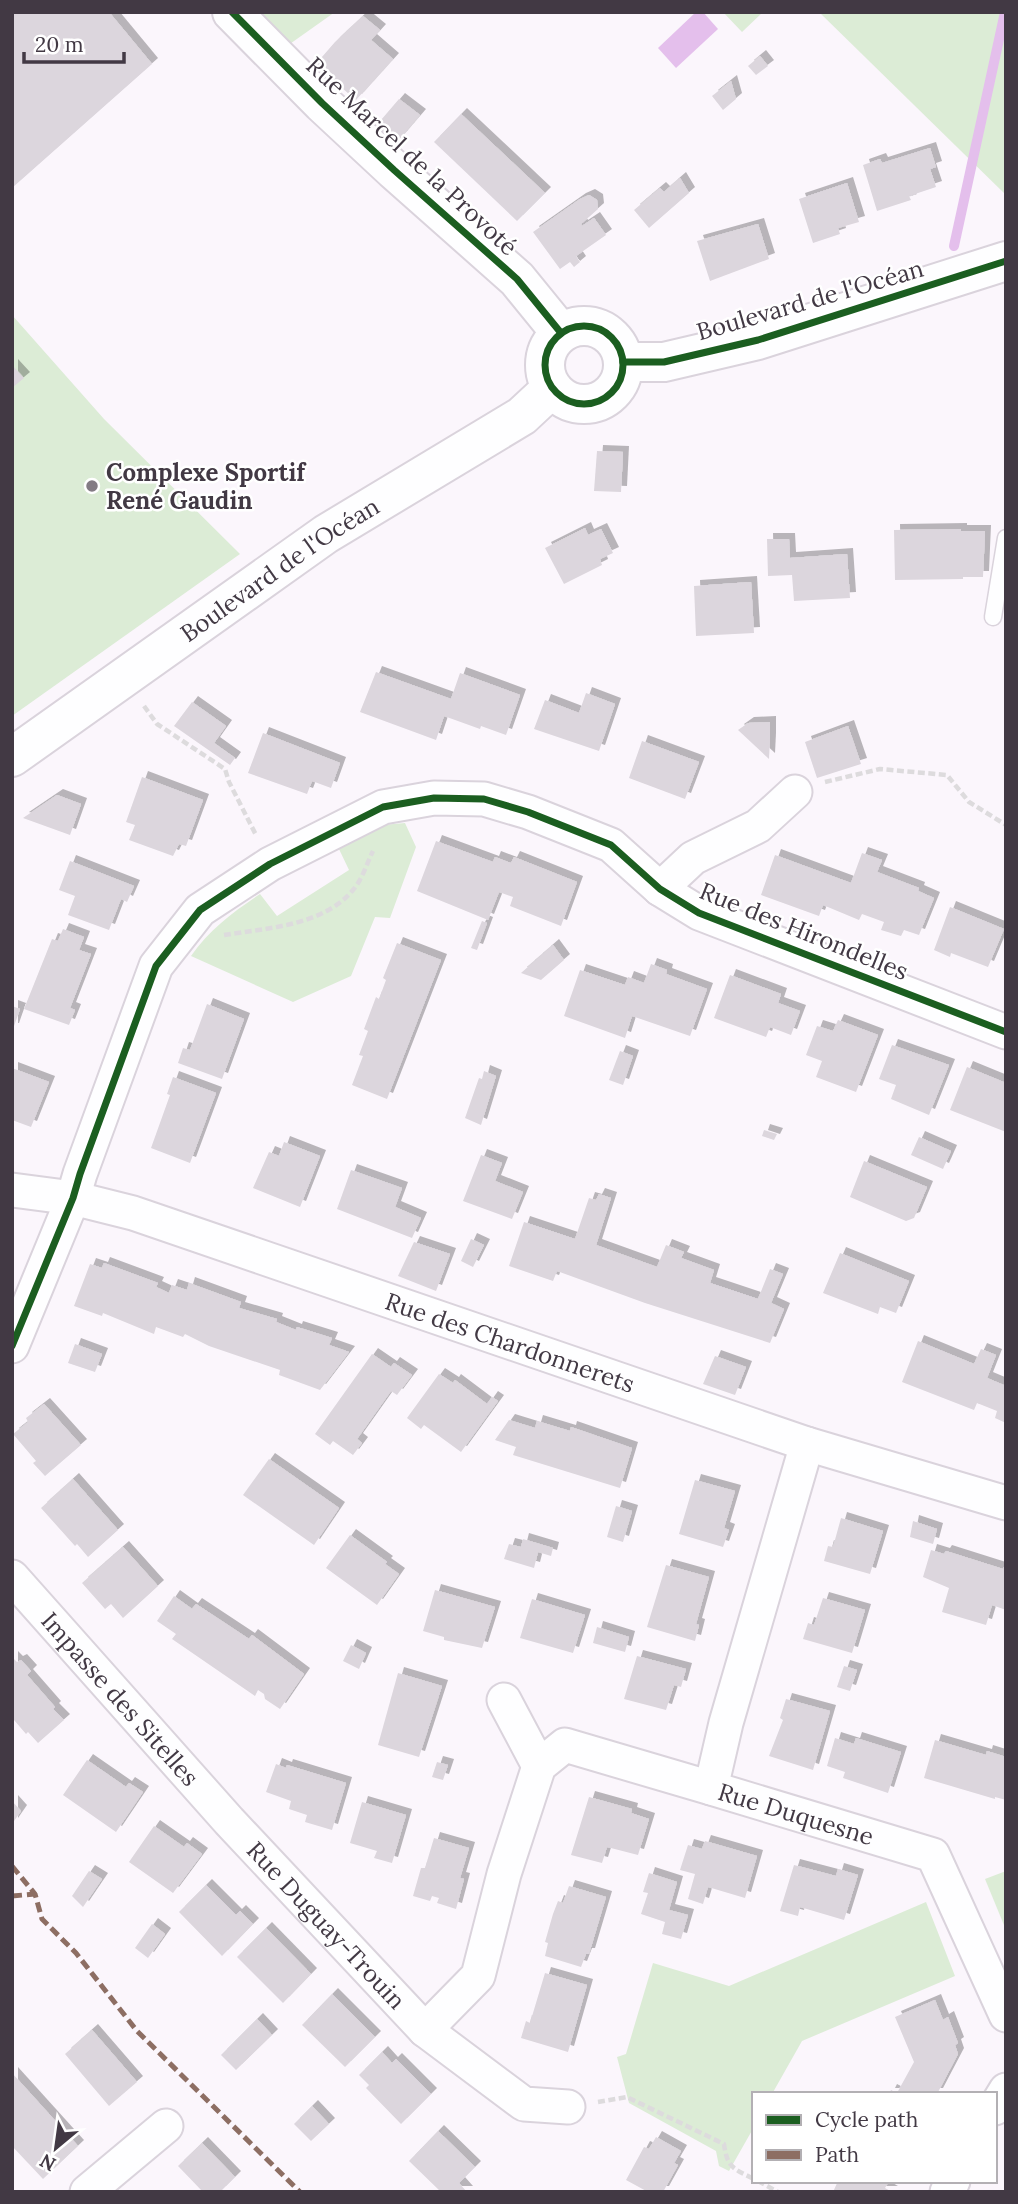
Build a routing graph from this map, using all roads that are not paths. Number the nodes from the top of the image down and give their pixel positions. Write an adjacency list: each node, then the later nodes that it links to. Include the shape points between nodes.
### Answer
1 (232, 12): 3 (main road, Rue Marcel de la Provoté, via 322,103 517,279)
2 (1006, 261): 4 (main road, Boulevard de l'Océan, via 758,340 664,362)
3 (561, 333): 4 (main road, via 587,326 600,330 620,348); 5 (main road, via 547,352 545,364)
4 (623, 362): 5 (main road, via 617,386 598,402 572,402)
5 (552, 388): 8 (main road, Boulevard de l'Océan, via 522,416 326,534)
6 (1006, 538): 7 (lane)
7 (993, 617)
8 (12, 757)
9 (795, 792): 10 (street, Rue des Hirondelles, via 758,826 693,858)
10 (660, 889): 11 (street, Rue des Hirondelles, via 699,913); 13 (street, Rue des Hirondelles, via 611,845 484,799 434,798 383,807 270,864 200,910 156,966)
11 (1006, 1032)
12 (12, 1190): 13 (street, Rue des Chardonnerets)
13 (73, 1198): 14 (street); 15 (street, Rue des Chardonnerets, via 133,1213)
14 (12, 1346)
15 (807, 1444): 16 (street, Rue des Chardonnerets); 20 (street, Rue Duquesne)
16 (1006, 1503)
17 (12, 1577): 21 (street, Impasse des Sitelles)
18 (504, 1700): 19 (street)
19 (539, 1766): 20 (street, via 565,1745); 23 (street, Rue Duguay-Trouin, via 478,1976)
20 (711, 1788): 22 (street, Rue Duquesne, via 933,1855)
21 (229, 1821): 23 (street, Rue Duguay-Trouin)
22 (1006, 2015)
23 (425, 2030): 24 (street, Rue Duguay-Trouin, via 524,2104)
24 (568, 2107)
25 (166, 2126): 26 (street)
26 (87, 2192)

